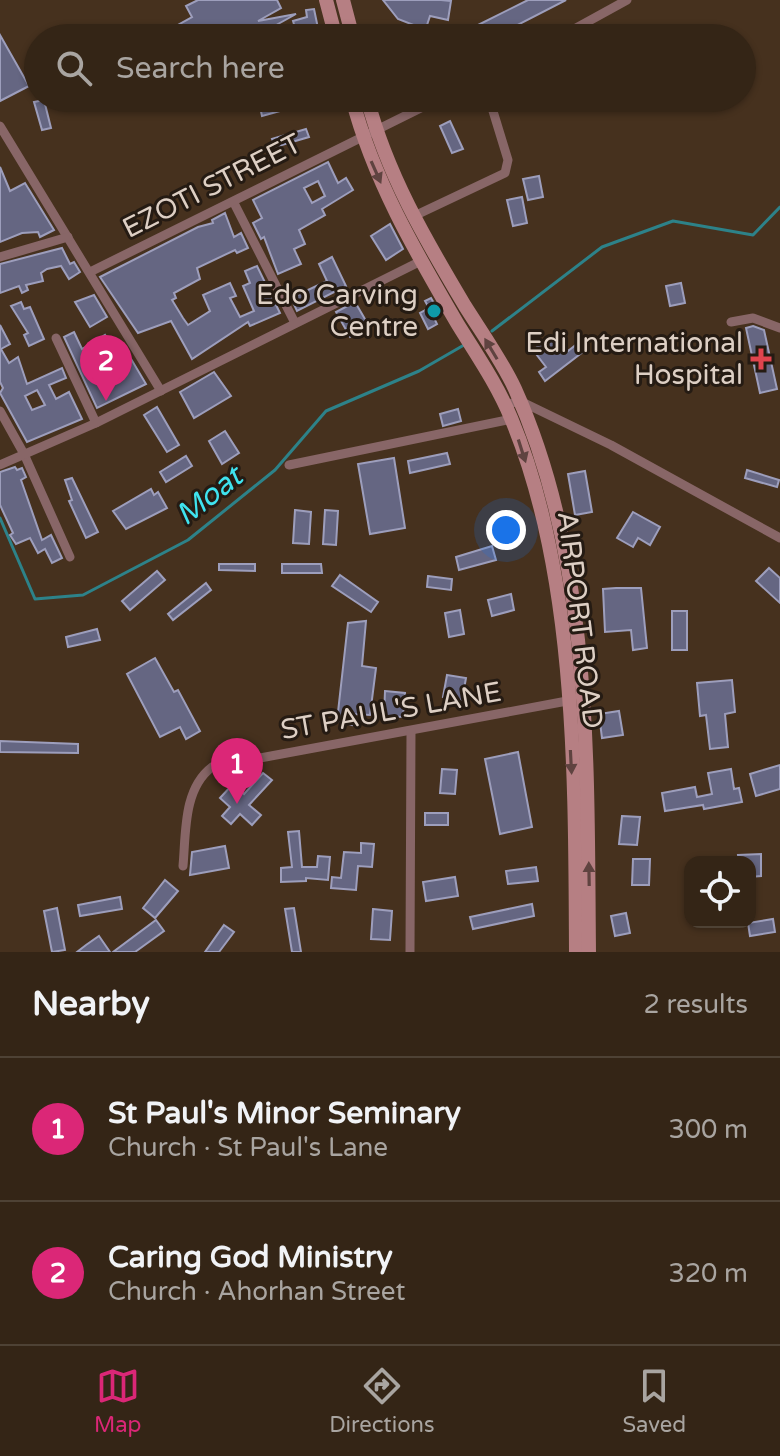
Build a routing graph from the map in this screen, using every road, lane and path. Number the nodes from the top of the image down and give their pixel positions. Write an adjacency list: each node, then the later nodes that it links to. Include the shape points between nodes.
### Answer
1 (326, 0): 4 (main road)
2 (343, 0): 5 (main road)
3 (627, 0): 6 (street)
4 (332, 24)
5 (349, 24)
6 (583, 24)
7 (355, 112): 13 (main road, AIRPORT ROAD)
8 (371, 112): 12 (main road, AIRPORT ROAD)
9 (413, 112): 12 (street, EZOTI STREET)
10 (493, 112): 15 (street, via 508,160 505,173)
11 (0, 126): 16 (street)
12 (377, 130): 13 (street, EZOTI STREET); 15 (main road, AIRPORT ROAD)
13 (361, 135): 14 (street, EZOTI STREET); 18 (main road, AIRPORT ROAD, one-way to 18)
14 (234, 203): 19 (street, EZOTI STREET); 21 (street)
15 (412, 217): 25 (main road, AIRPORT ROAD, one-way to 15)
16 (68, 237): 17 (street); 19 (street)
17 (0, 257)
18 (421, 261): 21 (street); 25 (main road, AIRPORT ROAD)
19 (90, 272): 24 (street)
20 (731, 322): 22 (street, via 753,318)
21 (295, 323): 24 (street)
22 (780, 328)
23 (56, 338): 28 (street)
24 (161, 391): 28 (street)
25 (512, 403): 27 (main road, AIRPORT ROAD); 32 (street, via 611,445); 39 (main road, AIRPORT ROAD, one-way to 25, via 585,749 572,596 550,490)
26 (0, 411): 29 (street)
27 (512, 419): 31 (street); 34 (main road, AIRPORT ROAD, one-way to 34, via 550,551)
28 (96, 423): 29 (street)
29 (24, 454): 30 (street); 33 (street)
30 (0, 465)
31 (289, 465)
32 (780, 538)
33 (70, 557)
34 (567, 701): 35 (street, ST PAUL'S LANE); 38 (main road, AIRPORT ROAD, one-way to 38)
35 (411, 732): 36 (street, ST PAUL'S LANE, via 223,763 202,774 192,795); 37 (street)
36 (183, 866)
37 (410, 952)
38 (576, 952)
39 (589, 952)

